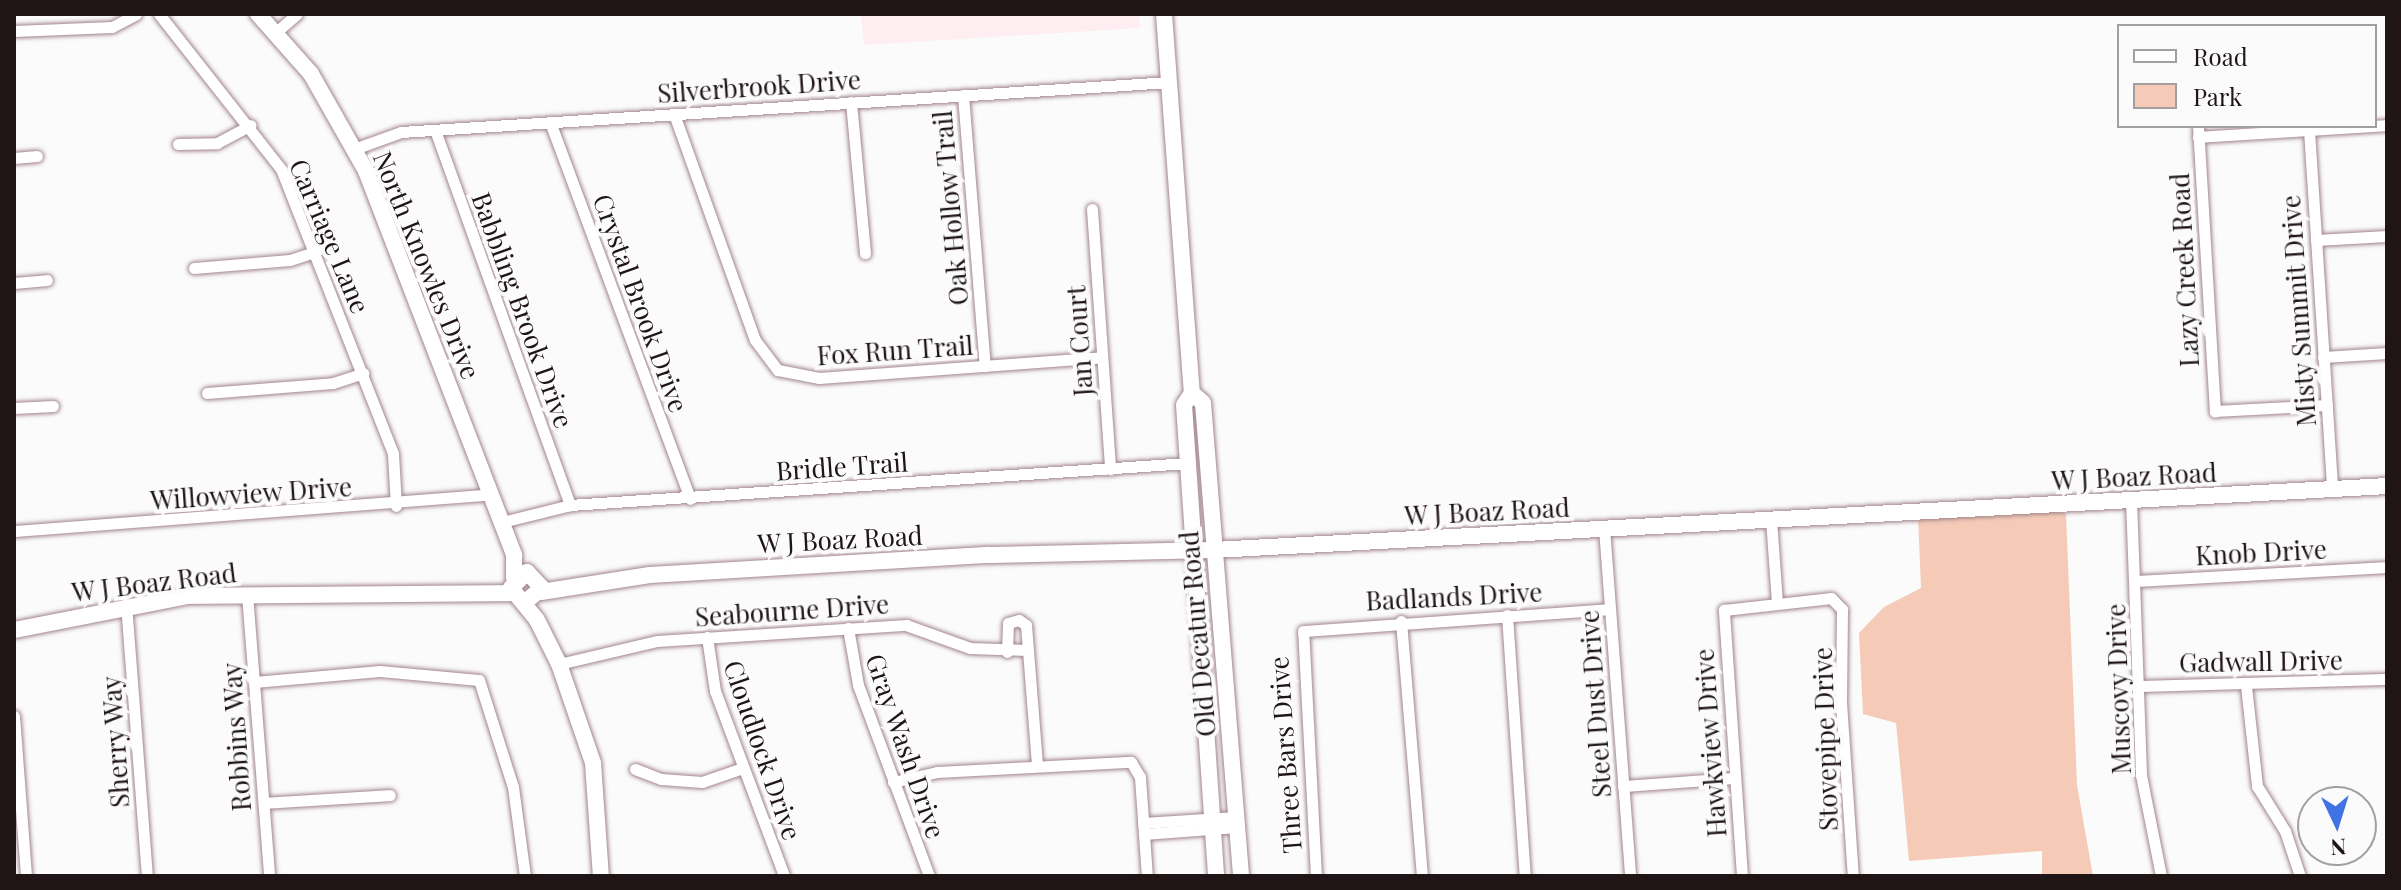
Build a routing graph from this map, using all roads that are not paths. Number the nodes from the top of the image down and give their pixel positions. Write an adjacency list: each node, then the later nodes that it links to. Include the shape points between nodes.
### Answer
1 (136, 14): 6 (street, via 112,27)
2 (159, 14): 13 (street, Carriage Lane)
3 (258, 14): 7 (main road, North Knowles Drive)
4 (297, 14): 7 (street)
5 (1164, 14): 8 (main road, Old Decatur Road)
6 (14, 31)
7 (275, 33): 19 (main road, North Knowles Drive, via 311,74)
8 (1170, 82): 9 (street, Silverbrook Drive); 36 (main road, Old Decatur Road)
9 (963, 95): 10 (street, Silverbrook Drive); 33 (street, Oak Hollow Trail)
10 (851, 102): 11 (street, Silverbrook Drive); 26 (street)
11 (674, 114): 12 (street, Silverbrook Drive); 33 (street, Fox Run Trail, via 755,340 778,370 819,378)
12 (550, 122): 15 (street, Silverbrook Drive); 45 (street, Crystal Brook Drive)
13 (251, 125): 18 (street, via 217,143); 25 (street, Carriage Lane, via 281,169)
14 (2340, 128): 16 (street)
15 (435, 130): 19 (street, Silverbrook Drive, via 401,132); 47 (street, Babbling Brook Drive)
16 (2309, 130): 17 (street); 24 (street, Misty Summit Drive)
17 (2198, 131): 37 (street, Lazy Creek Road, via 2215,411)
18 (178, 144)
19 (354, 149): 44 (main road, North Knowles Drive)
20 (37, 156): 21 (street)
21 (14, 158)
22 (1092, 209): 31 (street, Jan Court)
23 (2387, 236): 24 (street)
24 (2316, 240): 32 (street, Misty Summit Drive)
25 (317, 251): 27 (street, via 290,260); 34 (street, Carriage Lane)
26 (865, 253)
27 (194, 268)
28 (47, 280): 29 (street)
29 (14, 283)
30 (2387, 353): 32 (street)
31 (1102, 357): 33 (street, Fox Run Trail); 41 (street, Jan Court)
32 (2323, 357): 37 (street, Misty Summit Drive)
33 (985, 366)
34 (363, 373): 35 (street, via 333,383); 48 (street, Carriage Lane, via 393,454)
35 (207, 393)
36 (1192, 393): 40 (main road, Old Decatur Road, via 1184,405); 53 (main road, Old Decatur Road, via 1203,403)
37 (2327, 405): 43 (street, Misty Summit Drive)
38 (53, 406): 39 (street)
39 (14, 408)
40 (1188, 463): 41 (street, Bridle Trail); 54 (main road, Old Decatur Road)
41 (1110, 469): 45 (street, Bridle Trail)
42 (2387, 486): 43 (main road, W J Boaz Road)
43 (2332, 488): 46 (main road, W J Boaz Road)
44 (491, 494): 48 (street, Willowview Drive); 50 (main road, North Knowles Drive)
45 (690, 499): 47 (street, Bridle Trail)
46 (2131, 500): 49 (main road, W J Boaz Road); 56 (street, Muscovy Drive)
47 (570, 505): 50 (street, Bridle Trail)
48 (396, 506): 52 (street, Willowview Drive)
49 (1771, 519): 51 (main road, W J Boaz Road); 59 (street)
50 (502, 522): 57 (main road, North Knowles Drive)
51 (1604, 528): 53 (main road, W J Boaz Road); 61 (street, Steel Dust Drive)
52 (14, 531)
53 (1214, 550): 54 (main road, W J Boaz Road); 84 (main road, Old Decatur Road)
54 (1192, 551): 57 (main road, W J Boaz Road, via 989,555 590,582 582,577); 85 (main road, Old Decatur Road)
55 (2387, 567): 56 (street, Knob Drive)
56 (2137, 581): 73 (street, Muscovy Drive)
57 (527, 588): 58 (main road, W J Boaz Road); 70 (main road)
58 (247, 594): 60 (main road, W J Boaz Road); 72 (street, Robbins Way)
59 (1777, 602): 79 (street, Hawkview Drive, via 1726,608); 103 (street, Stovepipe Drive, via 1839,601)
60 (126, 604): 65 (main road, W J Boaz Road); 88 (street, Sherry Way)
61 (1609, 609): 62 (street, Badlands Drive); 81 (street, Steel Dust Drive)
62 (1507, 615): 63 (street, Badlands Drive); 100 (street)
63 (1401, 621): 66 (street, Badlands Drive); 99 (street)
64 (848, 628): 67 (street, Seabourne Drive); 69 (street, Seabourne Drive, via 906,625 970,648); 80 (street, Gray Wash Drive, via 852,665)
65 (14, 630)
66 (1303, 631): 98 (street, Three Bars Drive)
67 (707, 637): 70 (street, Seabourne Drive, via 635,644); 77 (street, Cloudlock Drive, via 711,677)
68 (1027, 650): 69 (street, Seabourne Drive); 69 (street, via 1026,625 1014,620 1008,623); 76 (street)
69 (1007, 652)
70 (559, 664): 91 (main road, via 593,763)
71 (2387, 679): 74 (street, Gadwall Drive)
72 (254, 682): 83 (street, Robbins Way); 90 (street, via 380,671 479,680 513,787)
73 (2137, 686): 74 (street, Gadwall Drive); 104 (street, Muscovy Drive, via 2143,790)
74 (2246, 686): 105 (street, via 2257,786 2285,831)
75 (14, 716): 87 (street)
76 (1037, 765): 80 (street); 86 (street, via 1134,764)
77 (743, 768): 78 (street, via 702,782 661,779); 92 (street, Cloudlock Drive)
78 (635, 769)
79 (1735, 778): 81 (street); 102 (street, Hawkview Drive)
80 (893, 782): 93 (street, Gray Wash Drive)
81 (1623, 786): 101 (street, Steel Dust Drive)
82 (390, 795): 83 (street)
83 (264, 803): 89 (street, Robbins Way)
84 (1236, 822): 85 (street); 97 (main road, Old Decatur Road)
85 (1212, 823): 86 (street); 96 (main road, Old Decatur Road)
86 (1144, 828): 95 (street)
87 (26, 876)
88 (147, 876)
89 (269, 876)
90 (525, 876)
91 (601, 876)
92 (784, 876)
93 (929, 876)
94 (1137, 876): 95 (street)
95 (1147, 876)
96 (1216, 876)
97 (1241, 876)
98 (1316, 876)
99 (1422, 876)
100 (1525, 876)
101 (1630, 876)
102 (1742, 876)
103 (1853, 876)
104 (2161, 876)
105 (2300, 876)

